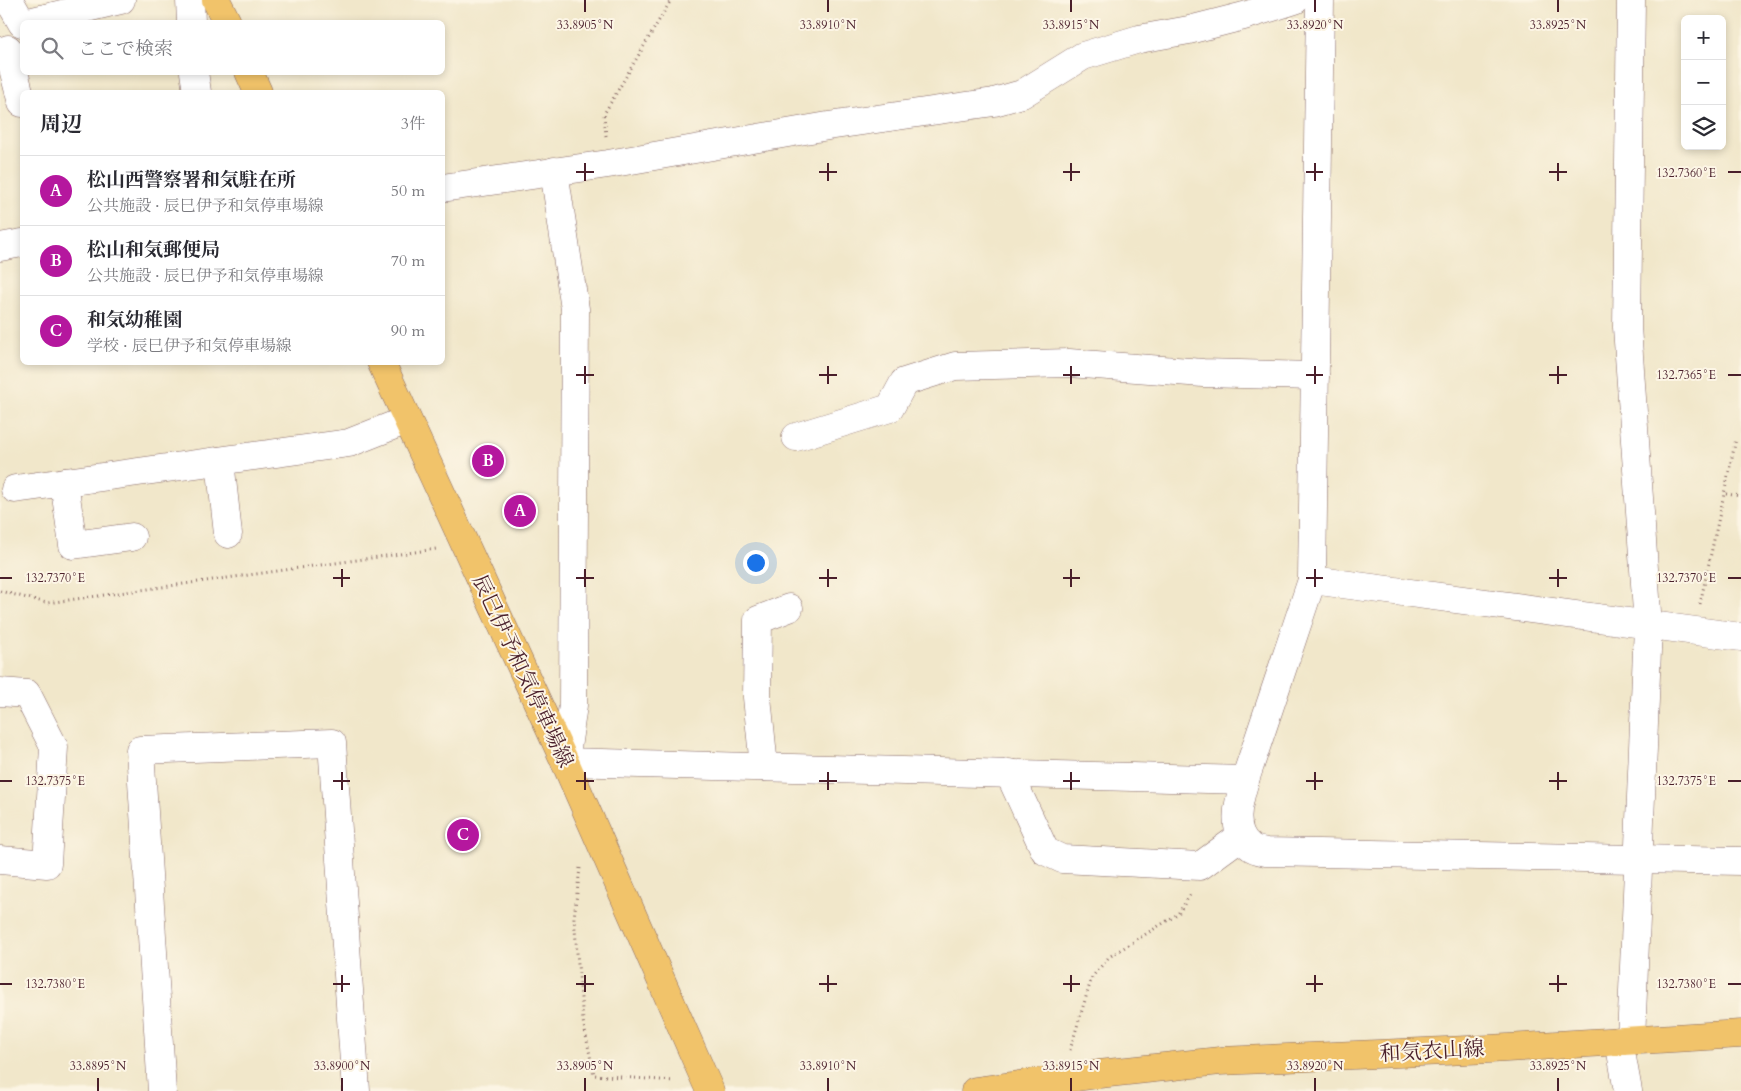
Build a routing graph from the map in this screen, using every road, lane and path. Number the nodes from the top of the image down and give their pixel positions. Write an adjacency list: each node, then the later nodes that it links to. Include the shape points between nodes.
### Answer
1 (121, 0): 8 (street)
2 (190, 0): 9 (street)
3 (216, 0): 10 (main road)
4 (671, 0): 17 (path, via 604,114)
5 (1295, 0): 17 (street, via 1083,56 1022,94 994,102 828,126)
6 (1320, 0): 23 (street)
7 (1631, 0): 38 (street, via 1627,327)
8 (20, 17): 11 (street)
9 (191, 20)
10 (226, 20)
11 (4, 50): 16 (street)
12 (194, 75): 14 (street)
13 (250, 75): 15 (main road)
14 (197, 90)
15 (257, 90)
16 (20, 97)
17 (608, 164): 18 (street)
18 (554, 171): 19 (street); 42 (street, via 575,308 573,704)
19 (445, 188)
20 (20, 243): 21 (street)
21 (0, 247)
22 (382, 365): 24 (main road, 辰巳伊予和気停車場線)
23 (1315, 376): 25 (street, via 1203,373 1070,363 955,366 904,382 890,408); 35 (street)
24 (407, 420): 27 (street, via 349,443); 34 (main road, 辰巳伊予和気停車場線)
25 (796, 437)
26 (1736, 439): 30 (path)
27 (220, 461): 28 (street); 32 (street)
28 (64, 482): 29 (street); 33 (street, via 73,545)
29 (15, 489)
30 (1726, 494): 31 (path); 39 (path)
31 (1741, 496)
32 (228, 534)
33 (132, 536)
34 (464, 545): 36 (path, via 47,603); 42 (main road, 辰巳伊予和気停車場線)
35 (1312, 580): 38 (street); 45 (street)
36 (0, 591)
37 (789, 608): 43 (street, via 758,620 757,697)
38 (1648, 626): 39 (street); 49 (street)
39 (1694, 632): 40 (street)
40 (1741, 637)
41 (0, 692): 48 (street, via 27,694 54,747 47,864)
42 (564, 762): 43 (street); 47 (main road, 辰巳伊予和気停車場線)
43 (764, 767): 44 (street)
44 (1009, 774): 45 (street); 51 (street, via 1045,851 1062,859)
45 (1245, 780): 46 (street, via 1237,807)
46 (1241, 836): 49 (street, via 1251,847 1266,852); 51 (street)
47 (601, 844): 55 (main road, 辰巳伊予和気停車場線); 55 (path, via 580,867 574,918 582,1021 594,1074)
48 (0, 860)
49 (1638, 860): 50 (street); 53 (street)
50 (1741, 861)
51 (1200, 866): 54 (path, via 1189,897 1178,914 1109,957 1092,977)
52 (1741, 1034): 53 (main road, 和気衣山線)
53 (1625, 1041): 54 (main road, 和気衣山線, via 1220,1061); 56 (street)
54 (1061, 1083): 59 (main road, 和気衣山線)
55 (709, 1087)
56 (1625, 1087)
57 (162, 1091): 58 (street, via 140,750 332,743)
58 (356, 1091)
59 (975, 1091)

